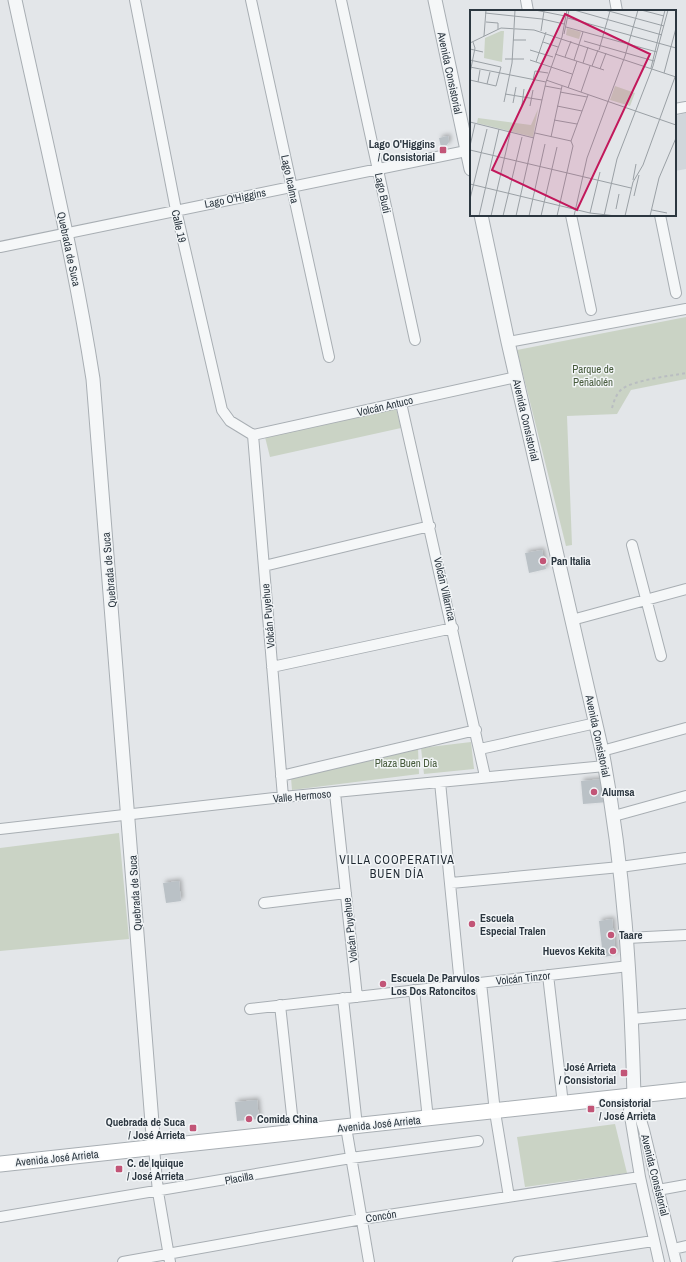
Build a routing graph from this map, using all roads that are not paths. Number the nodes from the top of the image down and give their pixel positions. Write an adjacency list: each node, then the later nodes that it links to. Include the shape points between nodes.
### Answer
1 (15, 0): 19 (street, Quebrada de Suca)
2 (135, 0): 15 (street, Calle 19)
3 (251, 0): 14 (street, Lago Icalma)
4 (341, 0): 13 (street, Lago Budi)
5 (435, 0): 12 (street, Avenida Consistorial)
6 (526, 0): 8 (street)
7 (615, 0): 9 (street)
8 (528, 10)
9 (617, 10)
10 (686, 106): 11 (street)
11 (676, 109)
12 (469, 150): 13 (street, Lago O'Higgins)
13 (378, 169): 14 (street, Lago O'Higgins); 24 (street, Lago Budi)
14 (292, 186): 15 (street, Lago O'Higgins); 26 (street, Lago Icalma)
15 (176, 210): 19 (street, Lago O'Higgins); 29 (street, Calle 19, via 222,410 230,421)
16 (481, 216): 25 (street, Avenida Consistorial)
17 (571, 216): 23 (street)
18 (660, 216): 21 (street)
19 (65, 232): 20 (street, Lago O'Higgins); 51 (street, Quebrada de Suca, via 93,378)
20 (0, 247)
21 (676, 293)
22 (686, 309): 25 (street)
23 (591, 310)
24 (415, 340)
25 (508, 342): 27 (street, Avenida Consistorial)
26 (329, 357)
27 (516, 377): 28 (street, Volcán Antuco); 35 (street, Avenida Consistorial)
28 (401, 402): 29 (street, Volcán Antuco); 30 (street, Volcán Villarrica)
29 (253, 435): 32 (street, Volcán Puyehue)
30 (430, 526): 32 (street); 36 (street, Volcán Villarrica)
31 (632, 545): 34 (street)
32 (264, 566): 38 (street, Volcán Puyehue)
33 (686, 589): 34 (street)
34 (646, 600): 35 (street); 37 (street)
35 (572, 620): 39 (street, Avenida Consistorial)
36 (453, 628): 38 (street); 41 (street, Volcán Villarrica)
37 (662, 656)
38 (272, 667): 45 (street, Volcán Puyehue)
39 (596, 723): 42 (street); 43 (street, Avenida Consistorial)
40 (686, 728): 43 (street)
41 (476, 730): 42 (street, Volcán Villarrica); 45 (street, Valle Hermoso)
42 (480, 749): 46 (street, Volcán Villarrica)
43 (602, 751): 44 (street, Avenida Consistorial)
44 (605, 766): 46 (street, Valle Hermoso); 52 (street, Avenida Consistorial)
45 (281, 776): 50 (street, Volcán Puyehue)
46 (485, 776): 47 (street, Valle Hermoso)
47 (440, 782): 48 (street, Valle Hermoso); 56 (street)
48 (335, 793): 50 (street, Valle Hermoso); 57 (street, Volcán Puyehue)
49 (686, 796): 52 (street)
50 (283, 797): 51 (street, Valle Hermoso)
51 (129, 815): 53 (street, Valle Hermoso); 80 (street, Quebrada de Suca)
52 (614, 816): 55 (street, Avenida Consistorial)
53 (0, 829)
54 (686, 858): 55 (street)
55 (620, 867): 56 (street); 60 (street, Avenida Consistorial)
56 (451, 883): 64 (street)
57 (346, 893): 58 (street); 66 (street, Volcán Puyehue)
58 (264, 903)
59 (686, 935): 60 (street)
60 (627, 938): 61 (street, Avenida Consistorial)
61 (629, 966): 62 (street, Volcán Tinzor); 71 (street, Avenida Consistorial)
62 (548, 975): 63 (street, Volcán Tinzor); 74 (street)
63 (481, 983): 64 (street, Volcán Tinzor); 75 (street)
64 (460, 985): 65 (street, Volcán Tinzor)
65 (414, 990): 66 (street, Volcán Tinzor); 76 (street)
66 (357, 997): 67 (street, Volcán Tinzor)
67 (343, 998): 68 (street, Volcán Tinzor); 77 (street)
68 (280, 1005): 69 (street, Volcán Tinzor); 78 (street)
69 (250, 1009)
70 (686, 1014): 71 (street)
71 (632, 1019): 73 (street, Avenida Consistorial)
72 (686, 1090): 73 (main road, Avenida José Arrieta)
73 (634, 1096): 74 (main road, Avenida José Arrieta); 83 (street, via 629,1110); 85 (street, Avenida Consistorial)
74 (563, 1104): 75 (main road, Avenida José Arrieta)
75 (495, 1112): 76 (main road, Avenida José Arrieta); 87 (street)
76 (428, 1119): 77 (main road, Avenida José Arrieta)
77 (352, 1127): 78 (main road, Avenida José Arrieta); 81 (street)
78 (294, 1133): 80 (main road, Avenida José Arrieta)
79 (478, 1141): 81 (street, Placilla)
80 (154, 1148): 82 (main road, Avenida José Arrieta); 86 (street)
81 (351, 1158): 86 (street, Placilla); 89 (street)
82 (0, 1164)
83 (640, 1177): 87 (street, Concón); 90 (street)
84 (686, 1184): 85 (street)
85 (658, 1190): 92 (street, Avenida Consistorial)
86 (158, 1192): 88 (street, Placilla); 93 (street)
87 (509, 1197): 89 (street, Concón)
88 (0, 1217)
89 (362, 1219): 93 (street, Concón); 95 (street)
90 (653, 1241): 96 (street); 97 (street)
91 (686, 1246): 92 (street)
92 (673, 1248): 98 (street, Avenida Consistorial)
93 (169, 1258): 94 (street, Concón)
94 (123, 1262)
95 (369, 1262)
96 (518, 1262)
97 (659, 1262)
98 (676, 1262)

